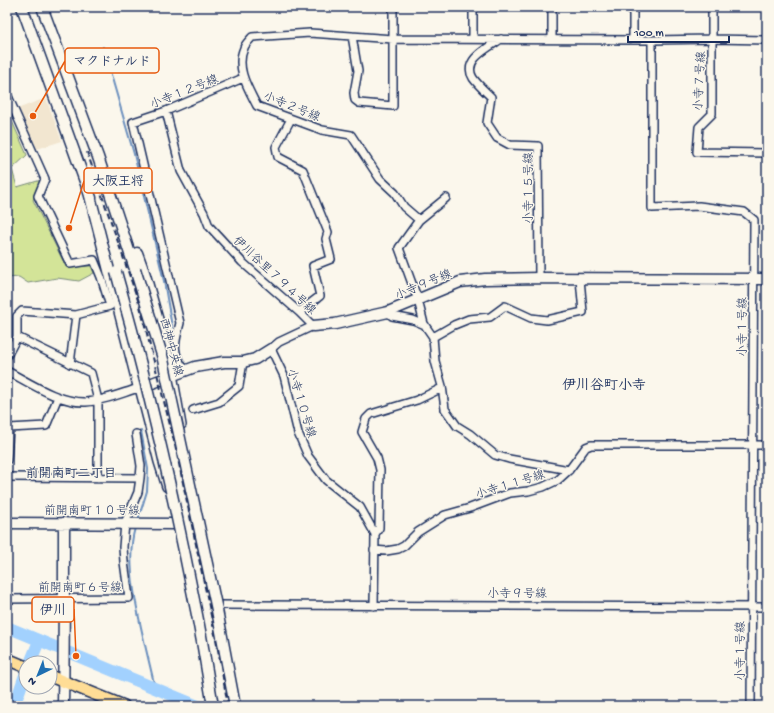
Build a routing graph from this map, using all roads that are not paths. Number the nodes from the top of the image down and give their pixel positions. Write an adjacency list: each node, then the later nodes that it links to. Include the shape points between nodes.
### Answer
1 (22, 7): 23 (street)
2 (42, 7): 22 (street, 西神中央線)
3 (393, 7): 9 (street)
4 (473, 7): 10 (street)
5 (552, 7): 12 (street)
6 (633, 7): 14 (street)
7 (712, 7): 13 (street)
8 (352, 36): 9 (street, 小寺２号線); 9 (street, via 358,71 355,100 359,103 393,106); 17 (street, 小寺２号線, via 310,33 252,37 244,47 241,62)
9 (393, 39): 10 (street, 小寺２号線)
10 (473, 39): 11 (street, 小寺２号線)
11 (500, 39): 12 (street, 小寺２号線); 26 (street, 小寺１５号線, via 481,52 471,63 470,71 474,80 491,97 487,123 497,138 510,145 538,146)
12 (552, 39): 14 (street, 小寺２号線)
13 (712, 39): 15 (street, 小寺２号線); 16 (street, 小寺７号線); 21 (street, 小寺７号線, via 712,114 699,127 697,152)
14 (633, 40): 15 (street, 小寺２号線)
15 (652, 40): 28 (street, 小寺１号線, via 652,208 699,206 744,212 754,220)
16 (767, 40)
17 (243, 78): 19 (street, 小寺１２号線); 20 (street, 小寺２号線, via 257,106)
18 (7, 94): 33 (street, via 45,179 38,196 70,264 94,260 101,277 110,306)
19 (166, 111): 31 (street, 伊川谷里７９４号線, via 181,171 210,226 242,262); 42 (street, 小寺１２号線, via 134,122 180,323 174,347)
20 (291, 118): 25 (street, 小寺２号線, via 322,130 351,135 380,179); 31 (street, via 276,147 278,157 303,170 328,232 326,240 331,259 313,266 320,296)
21 (767, 153)
22 (98, 157): 44 (street, via 145,275); 78 (street, 西神中央線, bridge, via 162,355)
23 (89, 192): 45 (street); 77 (street, bridge, via 116,272 138,351 196,606)
24 (446, 198): 25 (street)
25 (419, 220): 30 (street, via 399,248)
26 (539, 278): 27 (street, 小寺９号線); 30 (street, 小寺９号線, via 460,282)
27 (580, 279): 28 (street, 小寺９号線); 37 (street, via 583,312 548,320 531,318 505,306 490,317 469,319)
28 (753, 279): 29 (street, 小寺９号線); 51 (street, 小寺１号線)
29 (767, 279)
30 (418, 300): 32 (street, 小寺９号線); 34 (street)
31 (299, 312): 35 (street, 伊川谷里７９４号線)
32 (388, 312): 34 (street, via 392,316); 35 (street, 小寺９号線, via 336,324)
33 (76, 315): 36 (street, via 22,311 17,316); 41 (street)
34 (425, 325): 37 (street)
35 (313, 326): 38 (street, 小寺９号線)
36 (17, 337): 39 (street); 41 (street)
37 (434, 337): 46 (street)
38 (271, 349): 40 (street, 小寺９号線, via 256,359); 62 (street, 小寺１０号線, via 284,376 298,433 308,456 326,480 360,507)
39 (7, 356)
40 (243, 362): 42 (street, 小寺９号線, via 224,362); 49 (street, via 239,386 219,402)
41 (70, 364): 48 (street, via 91,373)
42 (185, 370): 44 (street, 小寺９号線)
43 (7, 371): 47 (street)
44 (173, 374): 45 (street, 小寺９号線); 66 (street, 西神中央線)
45 (139, 388): 48 (street); 61 (street)
46 (442, 388): 54 (street, via 445,409 457,426 495,455); 62 (street, via 417,400 371,414 366,420 362,432 377,458 380,470 379,528)
47 (58, 397): 48 (street, via 72,401); 53 (street, via 46,426 9,428)
48 (98, 400): 56 (street)
49 (193, 410)
50 (136, 434): 57 (street, 前開南町６号線, via 141,466)
51 (752, 445): 52 (street, 小寺１１号線); 54 (street, 小寺１１号線, via 591,445 586,447); 68 (street, 小寺１号線)
52 (767, 445)
53 (7, 460)
54 (569, 470): 63 (street, 小寺１１号線, via 558,480 543,487 510,493 445,515 418,532 398,549)
55 (7, 477): 56 (street)
56 (98, 478): 57 (street)
57 (140, 478): 60 (street, 前開南町６号線)
58 (7, 523): 59 (street, 前開南町１０号線)
59 (64, 523): 60 (street, 前開南町１０号線); 64 (street)
60 (127, 523): 61 (street, 前開南町１０号線); 64 (street, 前開南町６号線, via 124,562 129,598)
61 (176, 524): 76 (street, bridge, via 195,614)
62 (375, 534): 63 (street)
63 (374, 550): 67 (street)
64 (64, 598): 65 (street, 前開南町６号線); 73 (street)
65 (7, 599)
66 (219, 605): 67 (street, 小寺９号線); 78 (street, 西神中央線, bridge)
67 (374, 606): 68 (street, 小寺９号線)
68 (752, 607): 69 (street, 小寺９号線); 79 (street, 小寺１号線)
69 (767, 607)
70 (7, 659): 71 (main road)
71 (18, 663)
72 (58, 677): 73 (main road)
73 (63, 678): 74 (street); 75 (main road)
74 (63, 706)
75 (124, 706)
76 (210, 706)
77 (213, 706)
78 (236, 706)
79 (751, 706)

